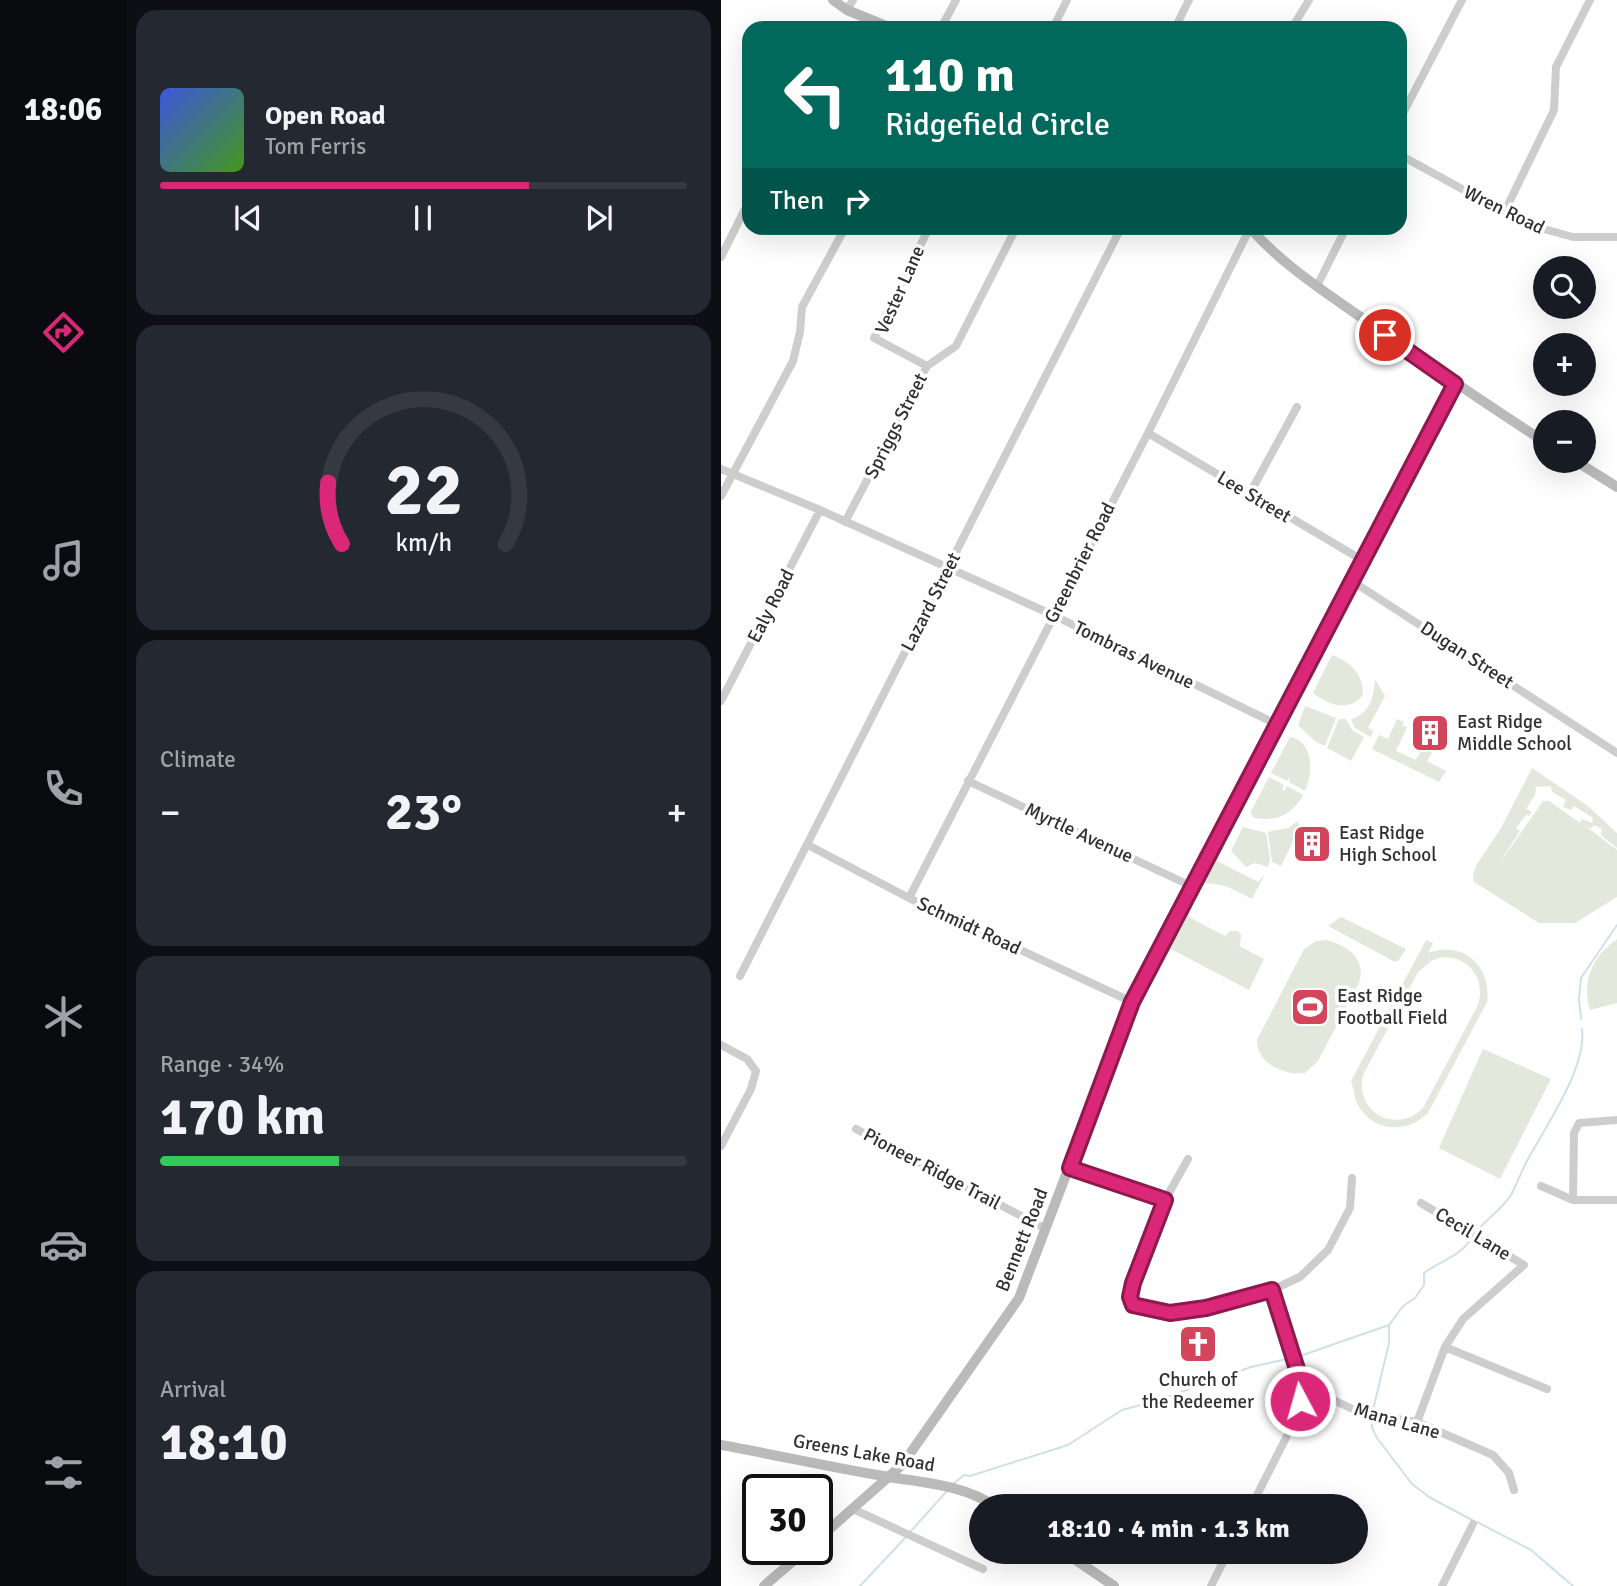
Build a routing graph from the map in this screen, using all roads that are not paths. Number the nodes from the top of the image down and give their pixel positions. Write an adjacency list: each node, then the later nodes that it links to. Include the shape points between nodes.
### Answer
1 (833, 0): 8 (street)
2 (956, 0): 10 (street)
3 (1067, 0): 11 (street)
4 (1189, 0): 12 (street)
5 (1309, 0): 13 (street)
6 (1462, 0): 14 (street)
7 (1590, 0): 16 (street, via 1556,67 1554,110)
8 (850, 5): 9 (street)
9 (879, 21)
10 (945, 21)
11 (1056, 21)
12 (1178, 21)
13 (1296, 21)
14 (1407, 106)
15 (1407, 159): 16 (street, Wren Road)
16 (1504, 213): 26 (street, Wren Road, via 1552,233)
17 (742, 215): 27 (street)
18 (721, 233): 27 (street)
19 (841, 235): 37 (street, via 802,307 793,361)
20 (926, 235): 30 (street, Vester Lane, via 874,338)
21 (1012, 235): 30 (street, Spriggs Street, via 956,346)
22 (1117, 235): 44 (street, Lazard Street)
23 (1247, 235): 33 (street, Greenbrier Road)
24 (1256, 235): 29 (street, via 1272,253)
25 (1342, 235): 29 (street)
26 (1617, 237)
27 (731, 238): 28 (street)
28 (721, 257)
29 (1317, 286): 31 (street)
30 (927, 366): 42 (street, Spriggs Street)
31 (1455, 384): 34 (street); 43 (street, Bennett Road)
32 (1297, 407): 39 (street)
33 (1148, 433): 39 (street, Lee Street); 46 (street, Greenbrier Road)
34 (1533, 434)
35 (721, 469): 37 (street, Tombras Avenue)
36 (1594, 473): 38 (street)
37 (733, 474): 40 (street); 41 (street, Tombras Avenue)
38 (1617, 488)
39 (1249, 495): 43 (street, Lee Street)
40 (721, 496)
41 (820, 510): 42 (street, Tombras Avenue); 47 (street, Ealy Road)
42 (845, 523): 44 (street, Tombras Avenue)
43 (1362, 560): 45 (street, Bennett Road)
44 (948, 569): 46 (street, Tombras Avenue); 51 (street, Lazard Street)
45 (1352, 581): 48 (street, Bennett Road); 49 (street, Dugan Street)
46 (1053, 615): 48 (street, Tombras Avenue); 50 (street, Greenbrier Road)
47 (721, 701)
48 (1278, 725): 52 (street, Bennett Road)
49 (1617, 752)
50 (968, 781): 52 (street, Myrtle Avenue); 53 (street, Greenbrier Road)
51 (807, 845): 53 (street, Schmidt Road); 54 (street, Lazard Street)
52 (1191, 886): 55 (street, Bennett Road)
53 (909, 898): 55 (street, Schmidt Road)
54 (740, 976)
55 (1132, 1002): 61 (street, Bennett Road)
56 (721, 1045): 59 (street, via 747,1059 756,1071)
57 (1617, 1120): 65 (street, via 1579,1123 1574,1133)
58 (856, 1129): 68 (street, Pioneer Ridge Trail)
59 (721, 1146)
60 (1188, 1159): 64 (street)
61 (1070, 1168): 64 (street); 68 (street, Bennett Road)
62 (1352, 1178): 69 (street, via 1350,1208 1328,1250 1300,1276)
63 (1542, 1186): 65 (street)
64 (1165, 1200): 69 (street, via 1133,1283 1133,1305 1170,1313)
65 (1573, 1200): 66 (street)
66 (1617, 1200)
67 (1421, 1203): 70 (street, Cecil Lane, via 1524,1265 1462,1319)
68 (1046, 1229): 75 (street, Bennett Road, via 1019,1298)
69 (1272, 1290): 71 (street)
70 (1445, 1347): 72 (street); 73 (street)
71 (1302, 1385): 73 (street, Mana Lane, via 1363,1414); 78 (street, via 1297,1416)
72 (1547, 1389)
73 (1417, 1422): 76 (street, Mana Lane, via 1493,1455 1509,1473)
74 (721, 1445): 75 (street, Greens Lake Road)
75 (890, 1477): 77 (street, Greens Lake Road); 79 (street, Bennett Road)
76 (1514, 1490)
77 (971, 1494)
78 (1258, 1494)
79 (853, 1509): 81 (street, Bennett Road); 85 (street)
80 (1473, 1524): 86 (street)
81 (833, 1526)
82 (1082, 1564): 88 (street)
83 (1222, 1564): 89 (street)
84 (788, 1565): 87 (street)
85 (983, 1569)
86 (1443, 1584): 90 (street)
87 (764, 1586)
88 (1114, 1586)
89 (1211, 1586)
90 (1453, 1586)

